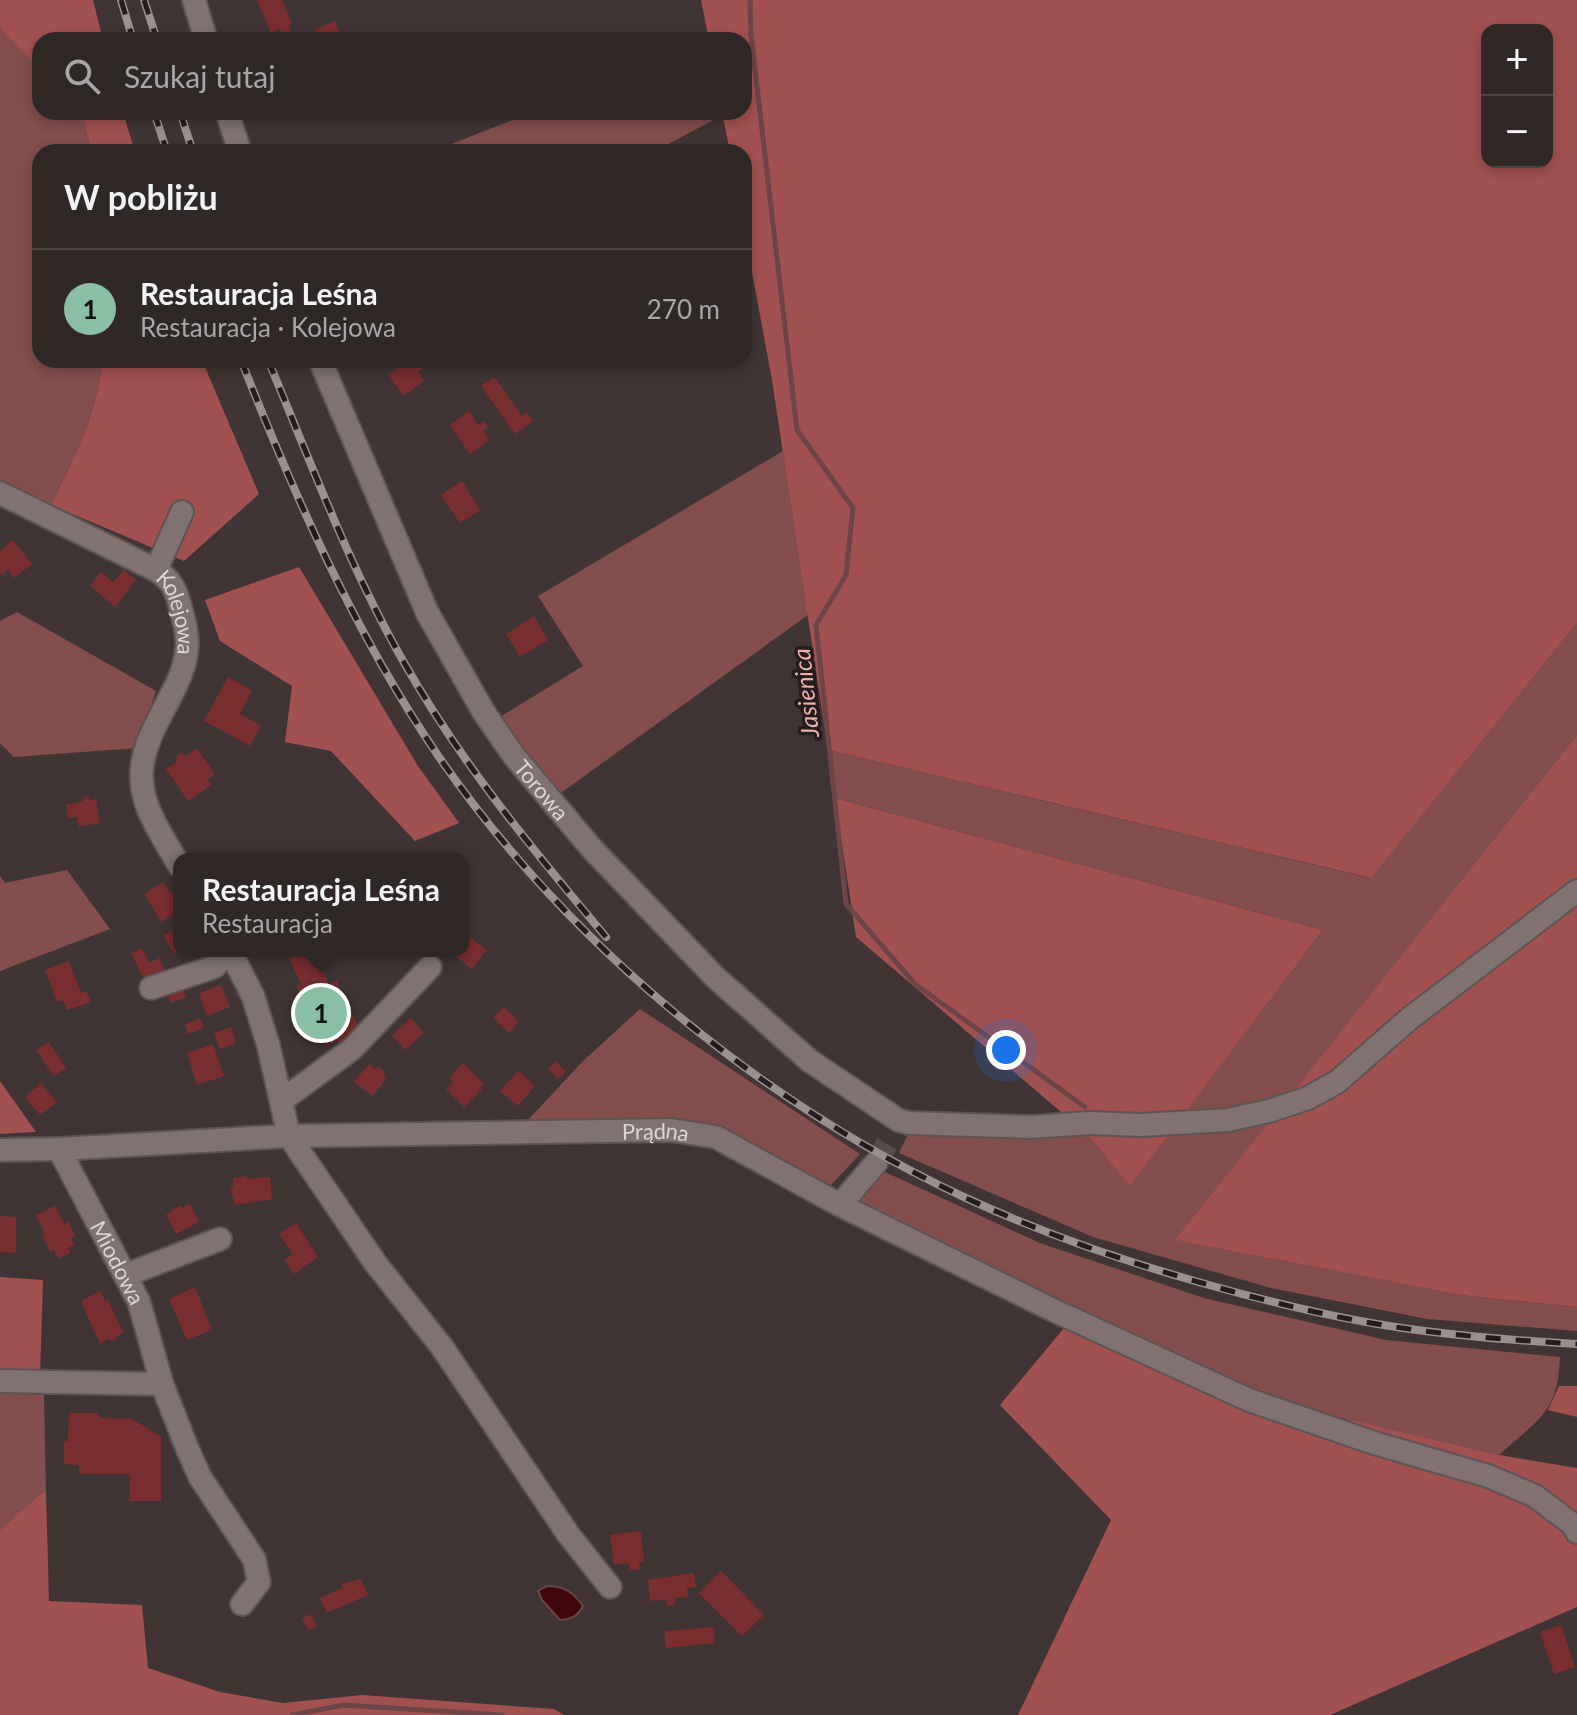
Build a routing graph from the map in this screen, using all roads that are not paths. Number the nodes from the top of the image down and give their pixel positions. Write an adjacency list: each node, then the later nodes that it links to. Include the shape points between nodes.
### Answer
1 (194, 0): 2 (street)
2 (204, 32)
3 (230, 120): 4 (street)
4 (237, 144)
5 (323, 368): 10 (street, Torowa, via 427,612 514,756 593,850 716,978 893,1130 908,1123 1031,1127 1228,1120 1308,1098 1337,1082 1409,1019)
6 (0, 493): 8 (street, Kolejowa)
7 (182, 512): 8 (street)
8 (156, 570): 9 (street, Kolejowa, via 174,587 187,652 149,735 142,770 144,800)
9 (173, 854)
10 (1577, 891)
11 (224, 957): 14 (street, via 214,967)
12 (233, 957): 15 (street, via 253,996)
13 (430, 967): 15 (street, via 352,1049)
14 (151, 988)
15 (281, 1101): 16 (street)
16 (289, 1136): 17 (street, Prądna); 20 (street, Prądna, via 671,1130 716,1137); 26 (street)
17 (59, 1149): 18 (street, Prądna); 22 (street, Miodowa)
18 (0, 1150)
19 (876, 1163): 20 (street)
20 (840, 1205): 25 (street, Prądna, via 1249,1400 1488,1476 1535,1496)
21 (220, 1239): 22 (street)
22 (126, 1275): 24 (street, Miodowa)
23 (0, 1381): 24 (street)
24 (162, 1384): 27 (street, Miodowa, via 200,1477 254,1559 259,1582)
25 (1577, 1532)
26 (610, 1587)
27 (242, 1604)

